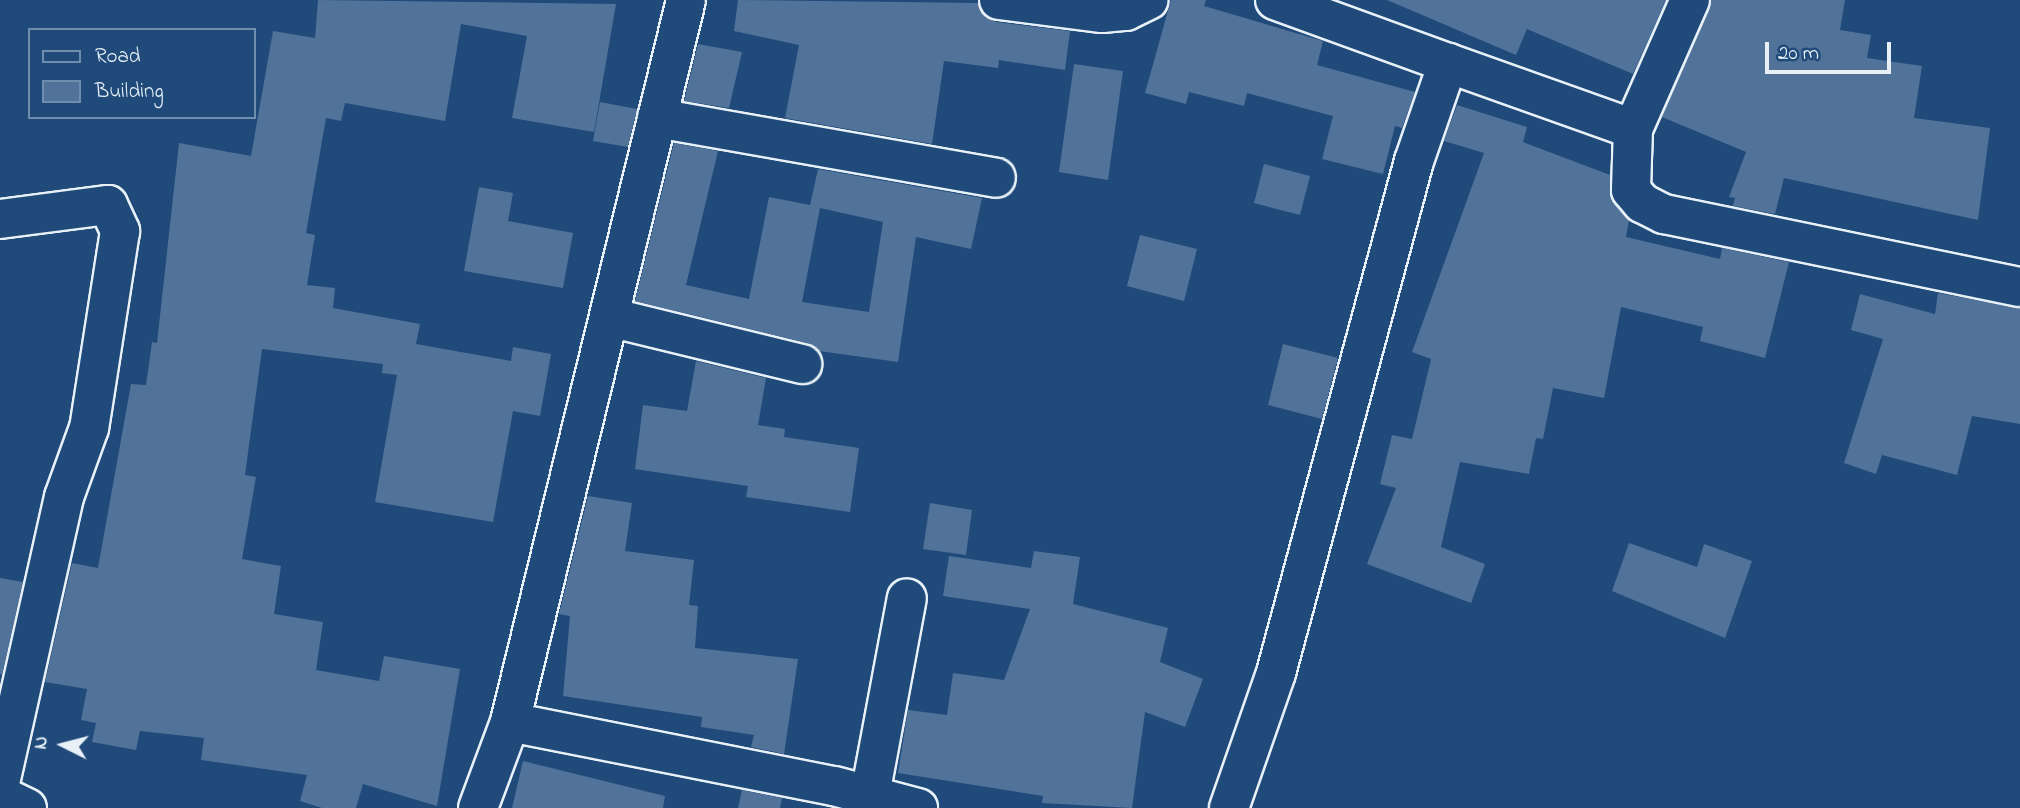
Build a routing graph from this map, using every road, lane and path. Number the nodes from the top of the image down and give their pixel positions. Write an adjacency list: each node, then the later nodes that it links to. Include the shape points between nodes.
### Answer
1 (686, 0): 7 (street)
2 (999, 0): 3 (street, via 1102,13 1126,11)
3 (1149, 0)
4 (1275, 0): 6 (street)
5 (1690, 0): 8 (street)
6 (1448, 63): 8 (street); 22 (street, via 1414,161 1276,673)
7 (657, 118): 9 (street); 12 (street)
8 (1633, 130): 11 (street, via 1631,190 1642,203 1664,214)
9 (996, 178)
10 (0, 219): 16 (street, via 108,205 120,231 89,428 64,498)
11 (2020, 287)
12 (608, 317): 13 (street); 15 (street)
13 (802, 364)
14 (906, 598): 18 (street)
15 (510, 722): 18 (street); 20 (street)
16 (0, 784)
17 (0, 795): 19 (street)
18 (844, 796): 21 (street)
19 (27, 808)
20 (478, 808)
21 (918, 808)
22 (1229, 808)

